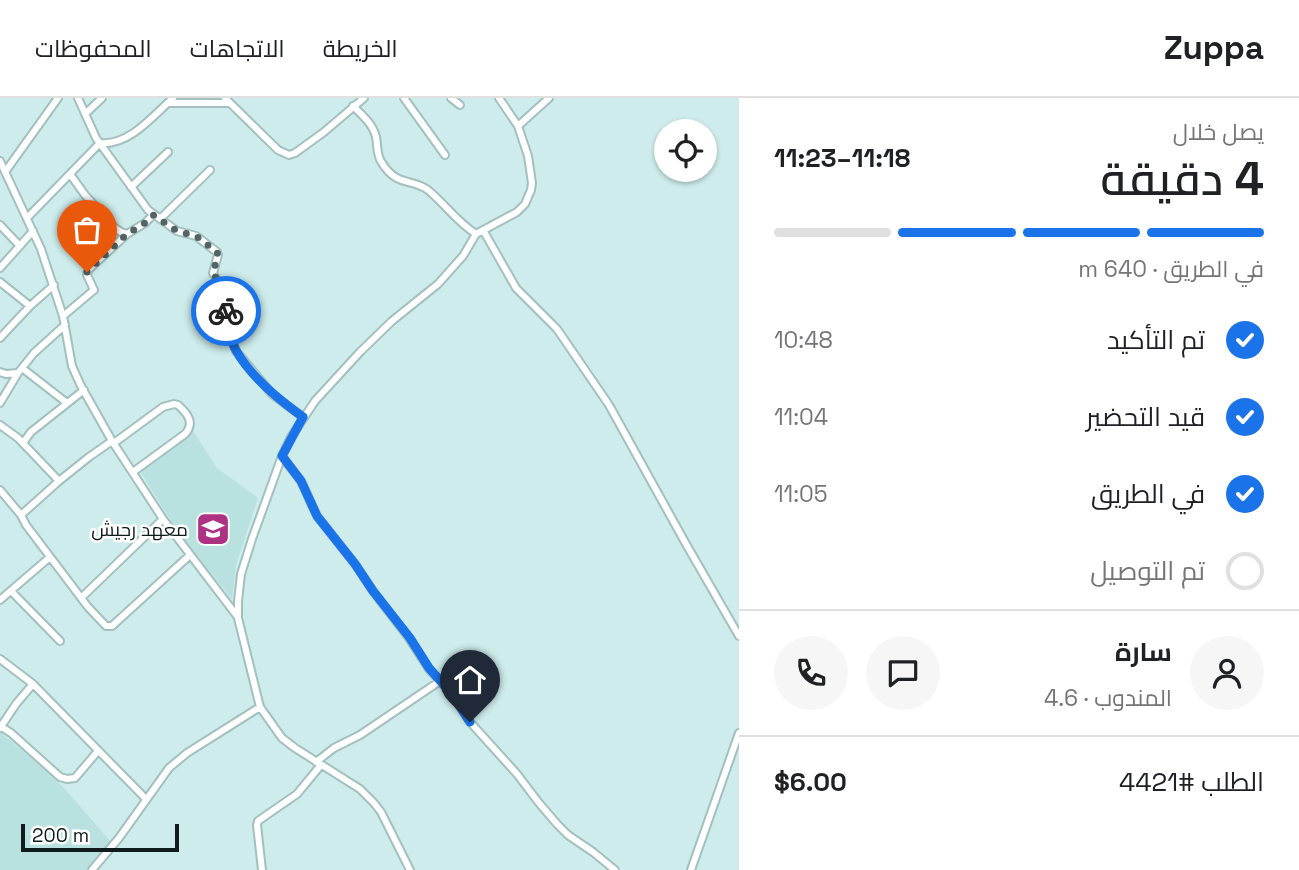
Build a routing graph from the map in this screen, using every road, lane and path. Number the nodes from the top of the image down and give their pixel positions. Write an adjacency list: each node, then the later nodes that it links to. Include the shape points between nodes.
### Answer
1 (58, 98): 18 (street)
2 (78, 98): 13 (street)
3 (102, 98): 13 (street)
4 (364, 98): 12 (street)
5 (404, 98): 17 (street)
6 (451, 98): 11 (street)
7 (499, 98): 14 (street)
8 (549, 98): 14 (street)
9 (227, 100): 10 (street); 12 (street, via 278,150 289,155)
10 (170, 101): 15 (street, via 122,140)
11 (460, 105)
12 (353, 106): 26 (street, via 371,126 387,170 398,180 426,189 461,224)
13 (85, 114): 15 (street)
14 (518, 126): 26 (street, via 532,175 531,190 517,212)
15 (100, 143): 20 (street); 21 (street)
16 (168, 152): 21 (street)
17 (445, 155)
18 (2, 166): 23 (street)
19 (210, 170): 22 (street)
20 (70, 174): 23 (street); 27 (street, via 115,228)
21 (131, 187): 22 (street)
22 (157, 217): 27 (street); 41 (street, via 217,252 213,273 227,296 225,320 233,345 272,394)
23 (27, 218): 25 (street)
24 (0, 225): 28 (street)
25 (33, 231): 28 (street); 31 (street)
26 (480, 232): 41 (street, via 452,270 360,352); 57 (street, via 516,288 557,329 609,405)
27 (127, 234): 33 (street, via 88,270 94,290)
28 (20, 246): 29 (street)
29 (0, 268)
30 (0, 282): 32 (street)
31 (54, 285): 32 (street); 33 (street)
32 (30, 306): 35 (street)
33 (64, 316): 34 (street)
34 (65, 325): 36 (street); 38 (street, via 72,366)
35 (0, 338)
36 (20, 370): 37 (street); 39 (street); 40 (street)
37 (0, 372)
38 (84, 390): 39 (street); 43 (street)
39 (67, 402): 44 (street)
40 (0, 403)
41 (303, 417): 45 (street)
42 (0, 425): 44 (street)
43 (113, 442): 46 (street); 46 (street, via 163,407 177,405 187,416 190,429); 47 (street)
44 (23, 443): 47 (street)
45 (282, 456): 56 (street, via 241,574); 60 (street, via 301,481 317,516)
46 (133, 472): 50 (street)
47 (59, 481): 49 (street)
48 (0, 491): 49 (street)
49 (21, 515): 52 (street)
50 (163, 519): 51 (street); 54 (street)
51 (190, 555): 54 (street, via 110,627); 56 (street)
52 (50, 556): 53 (street); 54 (street)
53 (11, 591): 55 (street); 58 (street)
54 (81, 598)
55 (0, 600)
56 (238, 618): 62 (street)
57 (739, 636)
58 (60, 641)
59 (0, 659): 61 (street)
60 (440, 681): 66 (street, via 334,748); 71 (street, via 557,824)
61 (33, 684): 63 (street); 65 (street)
62 (260, 707): 66 (street, via 282,738); 67 (street, via 178,760)
63 (0, 727): 65 (street, via 66,779 75,778)
64 (739, 733): 72 (street)
65 (98, 751): 67 (street)
66 (319, 763): 69 (street, via 298,794 258,821); 70 (street, via 374,803)
67 (146, 799): 68 (street)
68 (92, 870)
69 (262, 870)
70 (411, 870)
71 (615, 870)
72 (691, 870)

